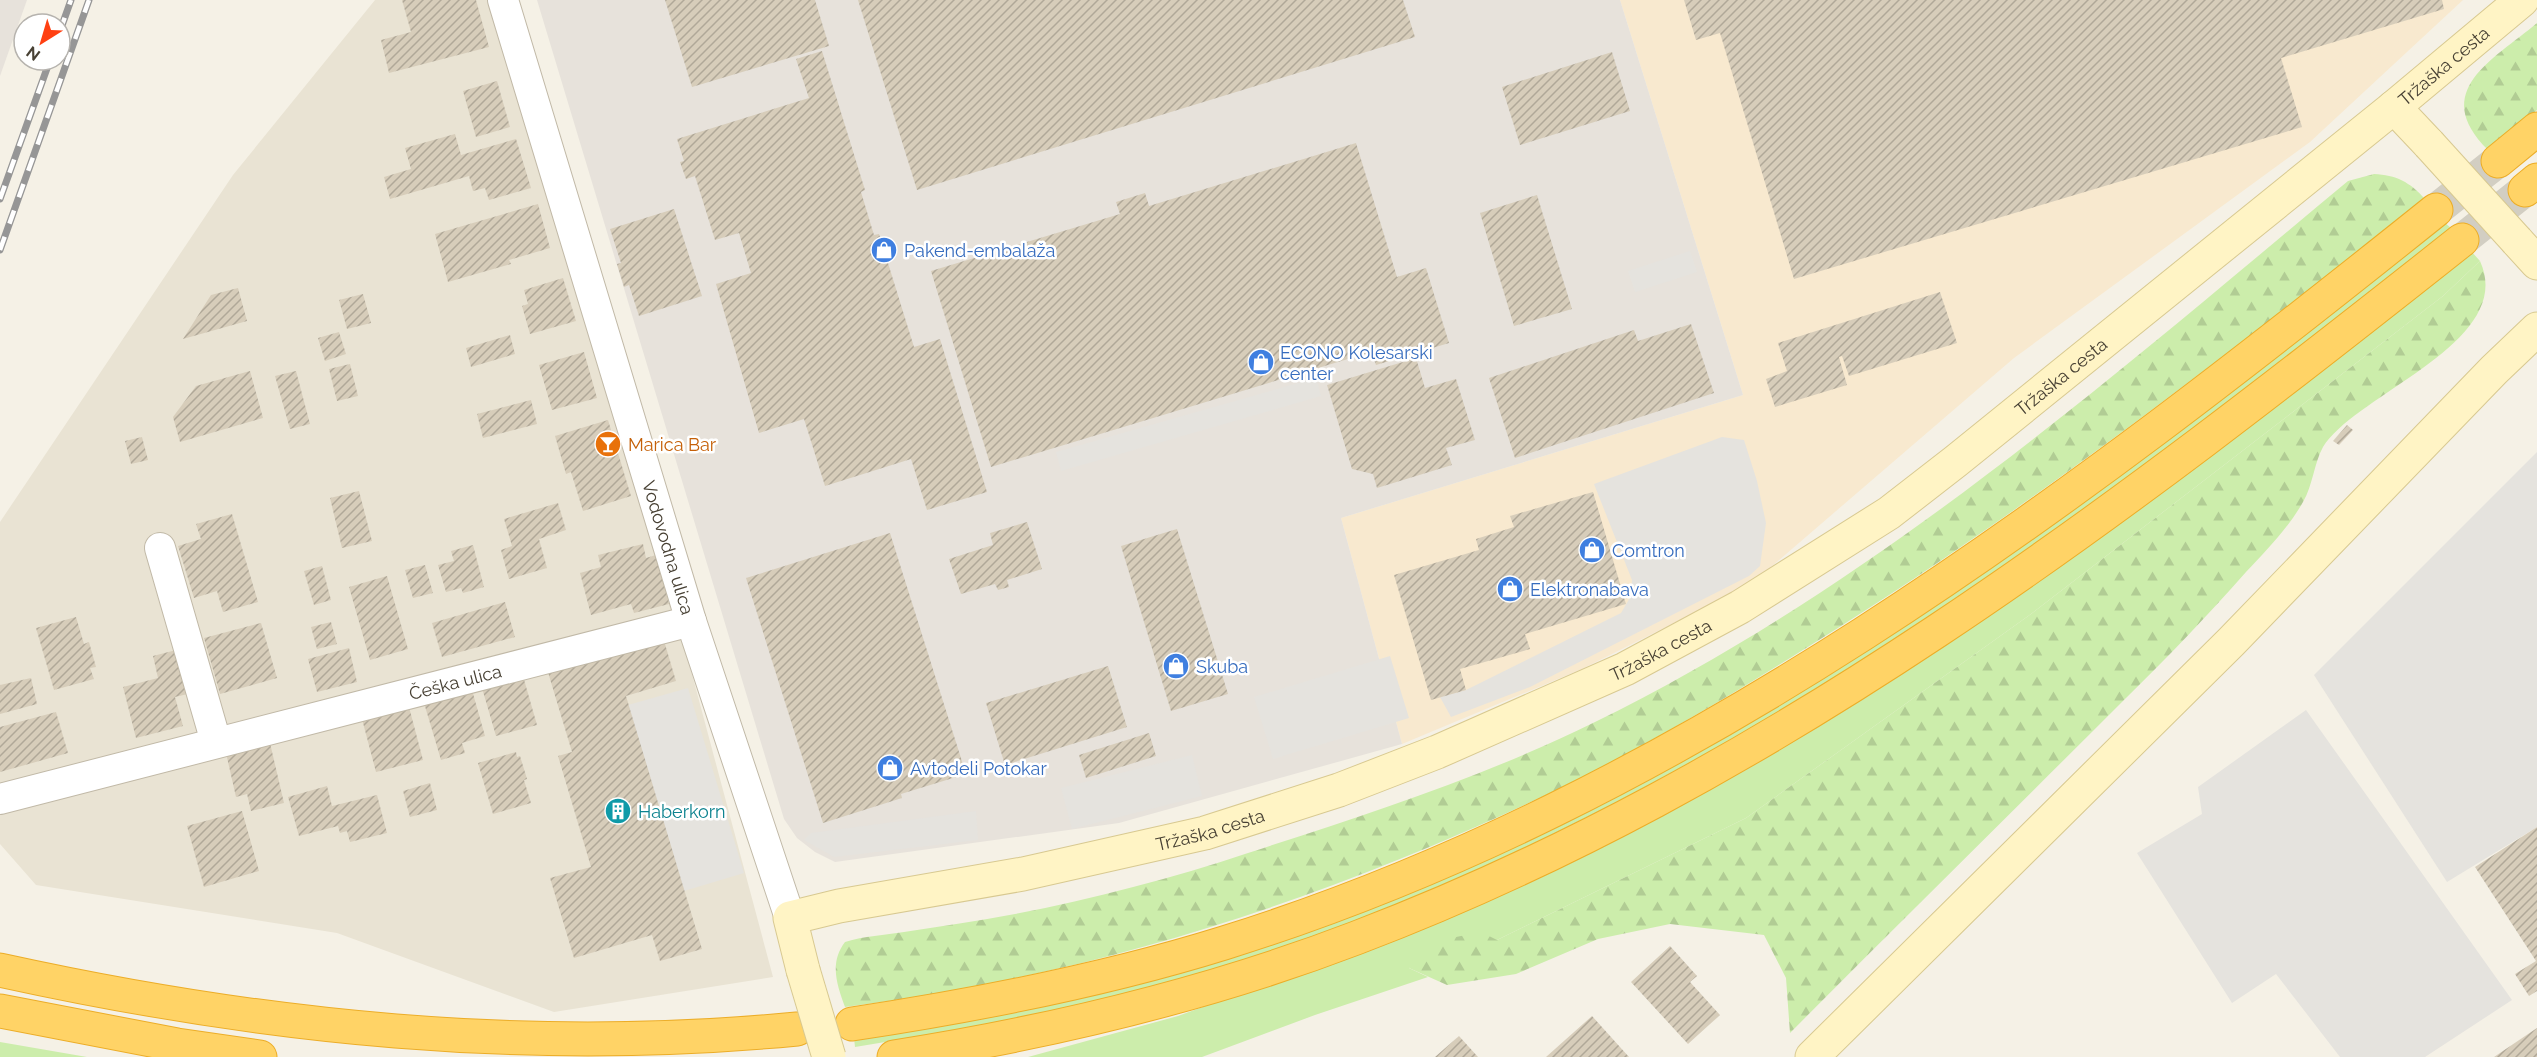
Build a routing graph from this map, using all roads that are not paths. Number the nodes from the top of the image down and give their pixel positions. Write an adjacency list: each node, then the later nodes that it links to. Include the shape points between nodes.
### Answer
1 (503, 0): 11 (street, Vodovodna ulica)
2 (2522, 0): 3 (street, Tržaška cesta)
3 (2394, 107): 8 (street, Tržaška cesta, bridge); 14 (street, Tržaška cesta, via 1889,513 1740,607 1625,669 1437,752 1339,790 1205,832 1023,874)
4 (2537, 129): 5 (highway)
5 (2498, 161)
6 (2436, 210): 17 (highway, via 2168,420 1972,562 1788,681 1585,794 1443,860 1226,942 999,1000)
7 (2462, 240): 21 (highway, via 2246,410 2001,590 1815,711 1611,825 1413,916 1254,974 1103,1017)
8 (2527, 252)
9 (2537, 329): 22 (street, via 2239,634)
10 (160, 548): 12 (street)
11 (691, 621): 12 (street, Češka ulica); 14 (street, Vodovodna ulica)
12 (216, 742): 13 (street, Češka ulica)
13 (0, 799)
14 (790, 918): 20 (street, Vodovodna ulica, bridge)
15 (0, 970): 18 (highway, via 202,1009 433,1036 614,1040)
16 (0, 1011): 19 (highway)
17 (852, 1024)
18 (797, 1029)
19 (260, 1057)
20 (829, 1057)
21 (894, 1057)
22 (1812, 1057)

